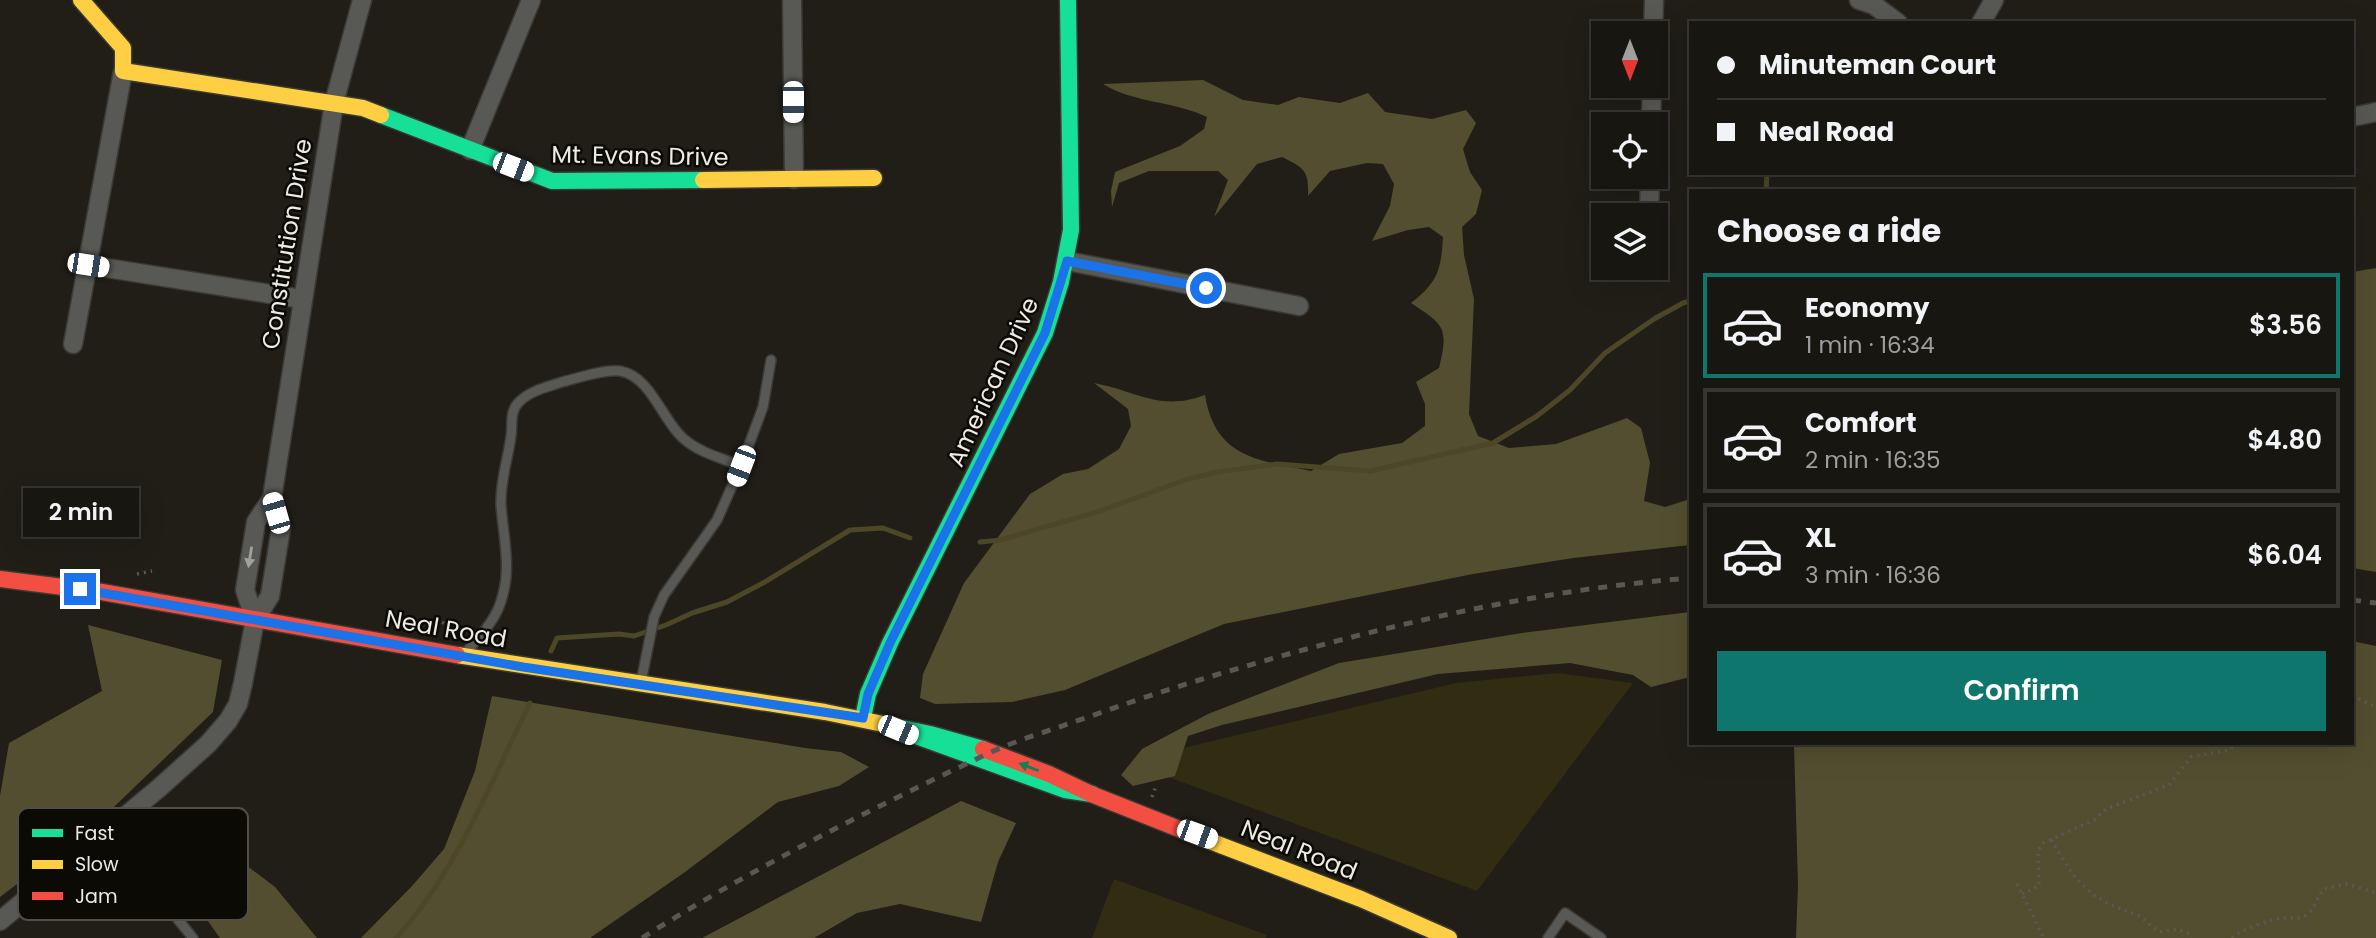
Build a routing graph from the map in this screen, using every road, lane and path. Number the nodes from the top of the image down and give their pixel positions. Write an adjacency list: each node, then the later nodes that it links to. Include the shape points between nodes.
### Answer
1 (81, 0): 12 (street, via 123,48)
2 (362, 0): 13 (street, Constitution Drive)
3 (531, 0): 16 (street)
4 (793, 0): 18 (street)
5 (1068, 0): 19 (street, American Drive, via 1071,210)
6 (1654, 0): 9 (street)
7 (1859, 0): 10 (street)
8 (1994, 0): 11 (street)
9 (1653, 21)
10 (1895, 21)
11 (1982, 21)
12 (123, 71): 13 (street, Mt. Evans Drive); 20 (street)
13 (334, 103): 16 (street, Mt. Evans Drive, via 363,108); 21 (street, Constitution Drive)
14 (2376, 112): 15 (street)
15 (2354, 117)
16 (470, 150): 18 (street, Mt. Evans Drive, via 552,181)
17 (874, 178): 18 (street, Mt. Evans Drive)
18 (794, 179)
19 (1067, 261): 22 (street); 33 (street, American Drive, via 1045,333 890,643)
20 (88, 265): 21 (street); 23 (street)
21 (302, 299): 26 (street, Constitution Drive)
22 (1299, 306)
23 (73, 344)
24 (771, 360): 25 (lane, via 763,407)
25 (741, 466): 29 (lane, via 688,443 652,395 620,371 583,376 528,394 512,414 501,490 504,592 498,613); 30 (lane, via 717,520 664,595 654,617)
26 (272, 498): 28 (street, Constitution Drive, via 281,528 270,596); 28 (street, Constitution Drive, one-way to 28, via 256,522 245,590)
27 (0, 579): 28 (street, Neal Road)
28 (255, 620): 29 (street, Neal Road); 35 (street, via 238,704 228,720 208,744)
29 (463, 655): 30 (street, Neal Road)
30 (641, 684): 33 (street, Neal Road)
31 (2354, 699): 32 (path)
32 (2376, 707)
33 (863, 718): 44 (street, Neal Road, via 949,739 1070,783)
34 (2236, 745): 36 (path, via 2191,757 2169,785 2106,809 2094,820)
35 (135, 808)
36 (2051, 840): 39 (path, via 2038,851 2039,886); 48 (path, via 2067,867 2092,894 2140,916 2160,932 2178,929)
37 (2018, 884): 39 (path)
38 (2376, 893): 49 (path, via 2347,884 2324,889 2307,915 2268,920)
39 (2022, 894): 47 (path)
40 (18, 906): 42 (street)
41 (178, 920): 43 (lane)
42 (0, 921)
43 (193, 938)
44 (1449, 938)
45 (1548, 938): 46 (lane, via 1565,913)
46 (1601, 938)
47 (2044, 938)
48 (2191, 938)
49 (2232, 938)

